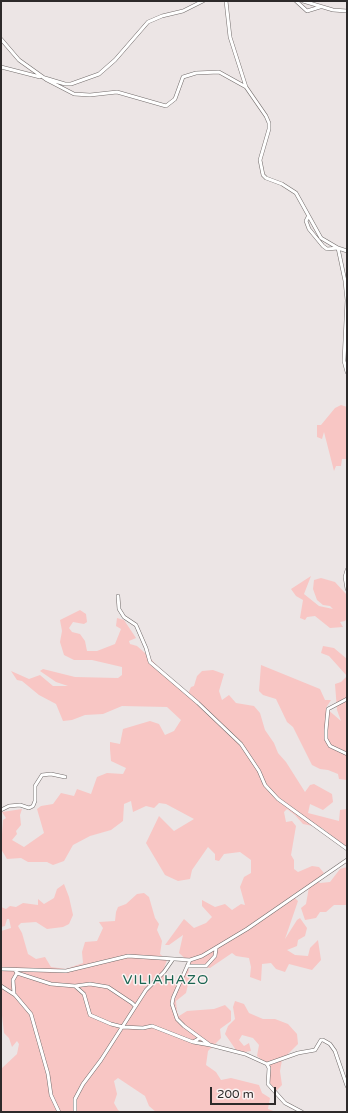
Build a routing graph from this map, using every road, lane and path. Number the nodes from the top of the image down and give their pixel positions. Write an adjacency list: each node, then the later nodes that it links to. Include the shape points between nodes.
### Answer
1 (203, 1): 9 (street, via 183,12 148,22 115,60 99,74 65,84)
2 (226, 1): 10 (street, via 230,37)
3 (296, 1): 5 (street, via 307,11)
4 (303, 1): 5 (street)
5 (322, 7): 6 (street, via 339,12)
6 (347, 11)
7 (1, 39): 9 (street, via 19,60)
8 (1, 67): 9 (street)
9 (42, 77): 10 (street, via 74,94 117,92 166,106 175,98 183,77 196,73 219,72)
10 (246, 87): 11 (street, via 269,123 260,160 263,175 296,193)
11 (308, 217): 12 (street, via 321,238); 12 (street, via 306,221 309,230 323,246 331,250)
12 (338, 248): 13 (street); 14 (street, via 346,282)
13 (347, 251)
14 (346, 332): 15 (street, via 344,361)
15 (347, 372)
16 (347, 570): 17 (street)
17 (347, 589)
18 (118, 596): 23 (street, via 119,609 124,617 136,626 150,662 241,744 256,766 265,786 278,799)
19 (347, 699): 20 (street, via 328,709 326,722 328,743)
20 (347, 754)
21 (65, 777): 22 (street, via 42,775 35,786 33,806 9,806)
22 (1, 810)
23 (347, 849)
24 (347, 860): 25 (street)
25 (216, 949): 27 (street); 28 (street, via 215,956 206,966)
26 (173, 959): 27 (street); 30 (street, via 128,956 66,971); 34 (street)
27 (190, 960): 28 (street)
28 (187, 966): 36 (street, via 172,1004 177,1019)
29 (1, 969): 30 (street)
30 (16, 972): 32 (street, via 51,984); 33 (street, via 13,980)
31 (1, 986): 33 (street)
32 (75, 986): 34 (street, via 90,984 108,987); 35 (street, via 84,994 90,1015)
33 (14, 995): 41 (street, via 32,1017 48,1074 51,1095)
34 (134, 1006): 35 (street)
35 (123, 1027): 37 (street, via 152,1026); 42 (street, via 83,1084 75,1099)
36 (200, 1038): 37 (street); 38 (street)
37 (192, 1042): 38 (street)
38 (210, 1045): 39 (street, via 245,1054)
39 (267, 1064): 40 (street, via 315,1050 323,1040 335,1051); 43 (street, via 268,1084 285,1103)
40 (347, 1086)
41 (59, 1112)
42 (75, 1112)
43 (302, 1112)

